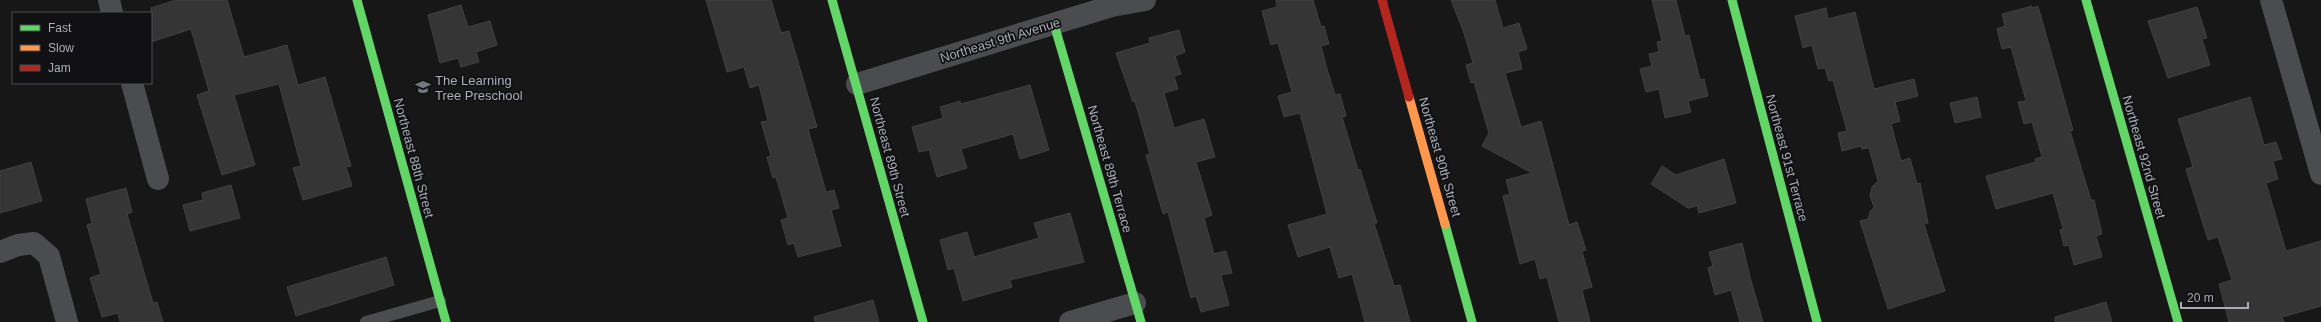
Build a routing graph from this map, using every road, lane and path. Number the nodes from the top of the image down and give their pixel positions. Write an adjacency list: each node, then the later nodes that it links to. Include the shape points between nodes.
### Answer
1 (109, 0): 9 (street)
2 (357, 0): 16 (street, Northeast 88th Street)
3 (832, 0): 12 (street, Northeast 89th Street)
4 (1145, 0): 10 (street, Northeast 9th Avenue, via 1112,6)
5 (1382, 0): 23 (street, Northeast 90th Street)
6 (1732, 0): 24 (street, Northeast 91st Terrace)
7 (2086, 0): 25 (street, Northeast 92nd Street)
8 (2271, 0): 13 (street)
9 (112, 12)
10 (1054, 24): 12 (street, Northeast 9th Avenue); 17 (street, Northeast 89th Terrace)
11 (132, 84): 14 (street)
12 (857, 84): 21 (street, Northeast 89th Street)
13 (2321, 174)
14 (158, 179)
15 (0, 252): 18 (street, via 18,245 34,243 48,256)
16 (440, 301): 19 (lane); 20 (street, Northeast 88th Street)
17 (1138, 313): 22 (street)
18 (67, 322)
19 (366, 322)
20 (446, 322)
21 (923, 322)
22 (1070, 322)
23 (1472, 322)
24 (1817, 322)
25 (2178, 322)

